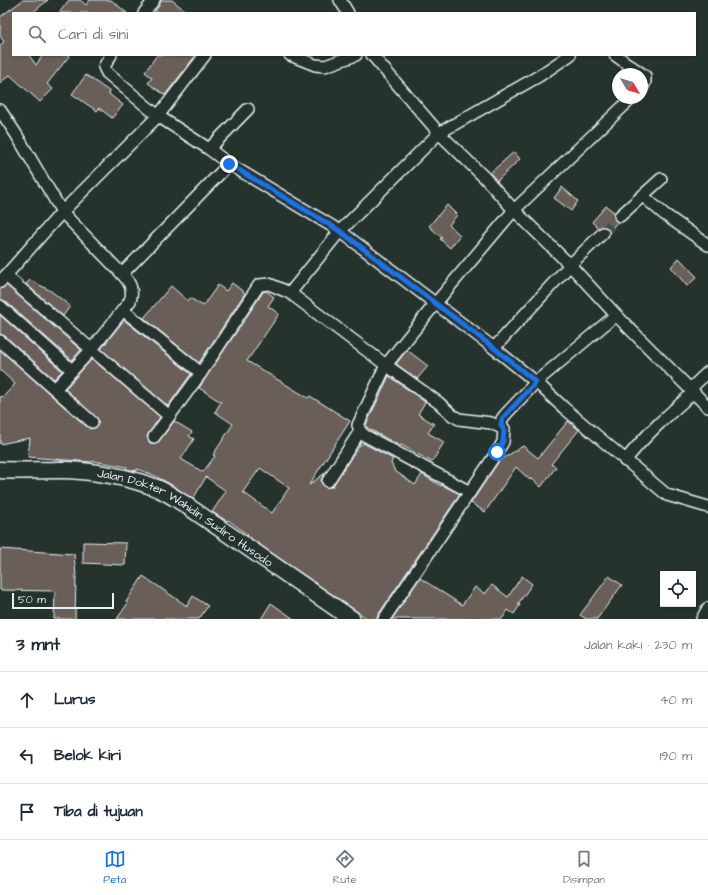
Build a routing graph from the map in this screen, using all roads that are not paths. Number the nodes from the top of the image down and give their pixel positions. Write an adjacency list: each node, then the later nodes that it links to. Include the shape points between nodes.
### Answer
1 (154, 0): 3 (street)
2 (340, 0): 4 (street)
3 (145, 12)
4 (347, 12)
5 (110, 56): 16 (street, via 104,67 107,73)
6 (204, 56): 16 (street)
7 (292, 56): 8 (street, via 310,64 325,66)
8 (353, 56)
9 (373, 56): 17 (street)
10 (569, 56): 17 (street, via 539,76)
11 (616, 56): 12 (street)
12 (633, 68)
13 (626, 104): 22 (street)
14 (248, 109): 18 (street)
15 (0, 110): 23 (street)
16 (158, 116): 18 (street); 23 (street)
17 (439, 133): 22 (street); 25 (street)
18 (209, 149): 19 (street)
19 (229, 164): 25 (street); 29 (street)
20 (661, 179): 21 (street)
21 (643, 196): 24 (street); 27 (street)
22 (514, 210): 28 (street); 32 (street)
23 (62, 212): 29 (street); 30 (street)
24 (620, 216)
25 (340, 231): 31 (street); 32 (street)
26 (603, 233): 28 (street)
27 (708, 245)
28 (570, 265): 35 (street); 37 (street)
29 (122, 274): 34 (street, via 128,280 133,294 130,302)
30 (3, 279): 38 (street)
31 (290, 293): 39 (street); 42 (street, via 269,284 259,285)
32 (435, 304): 37 (street); 39 (street)
33 (0, 306): 40 (street)
34 (122, 310): 38 (street); 42 (street)
35 (616, 315): 43 (street); 45 (street)
36 (0, 340): 44 (street)
37 (494, 348): 43 (street)
38 (92, 349): 40 (street); 47 (street)
39 (386, 364): 49 (street, via 459,419 490,423); 50 (street, via 358,426)
40 (72, 370): 44 (street)
41 (708, 372): 45 (street)
42 (201, 373): 47 (street)
43 (536, 382): 49 (street, via 505,415 501,426); 52 (street)
44 (55, 389): 48 (street)
45 (692, 390): 46 (street); 52 (street)
46 (708, 407)
47 (169, 416): 51 (street)
48 (92, 422)
49 (504, 429): 55 (street, via 503,442)
50 (360, 431): 54 (street); 55 (street)
51 (154, 437)
52 (625, 461): 56 (street, via 667,495)
53 (0, 470): 58 (main road, Jalan Dokter Wahidin Sudiro Husodo, via 87,472 130,480 161,490)
54 (328, 481)
55 (470, 492): 59 (street)
56 (708, 507)
57 (708, 608): 60 (street)
58 (352, 619)
59 (384, 619)
60 (702, 619)

